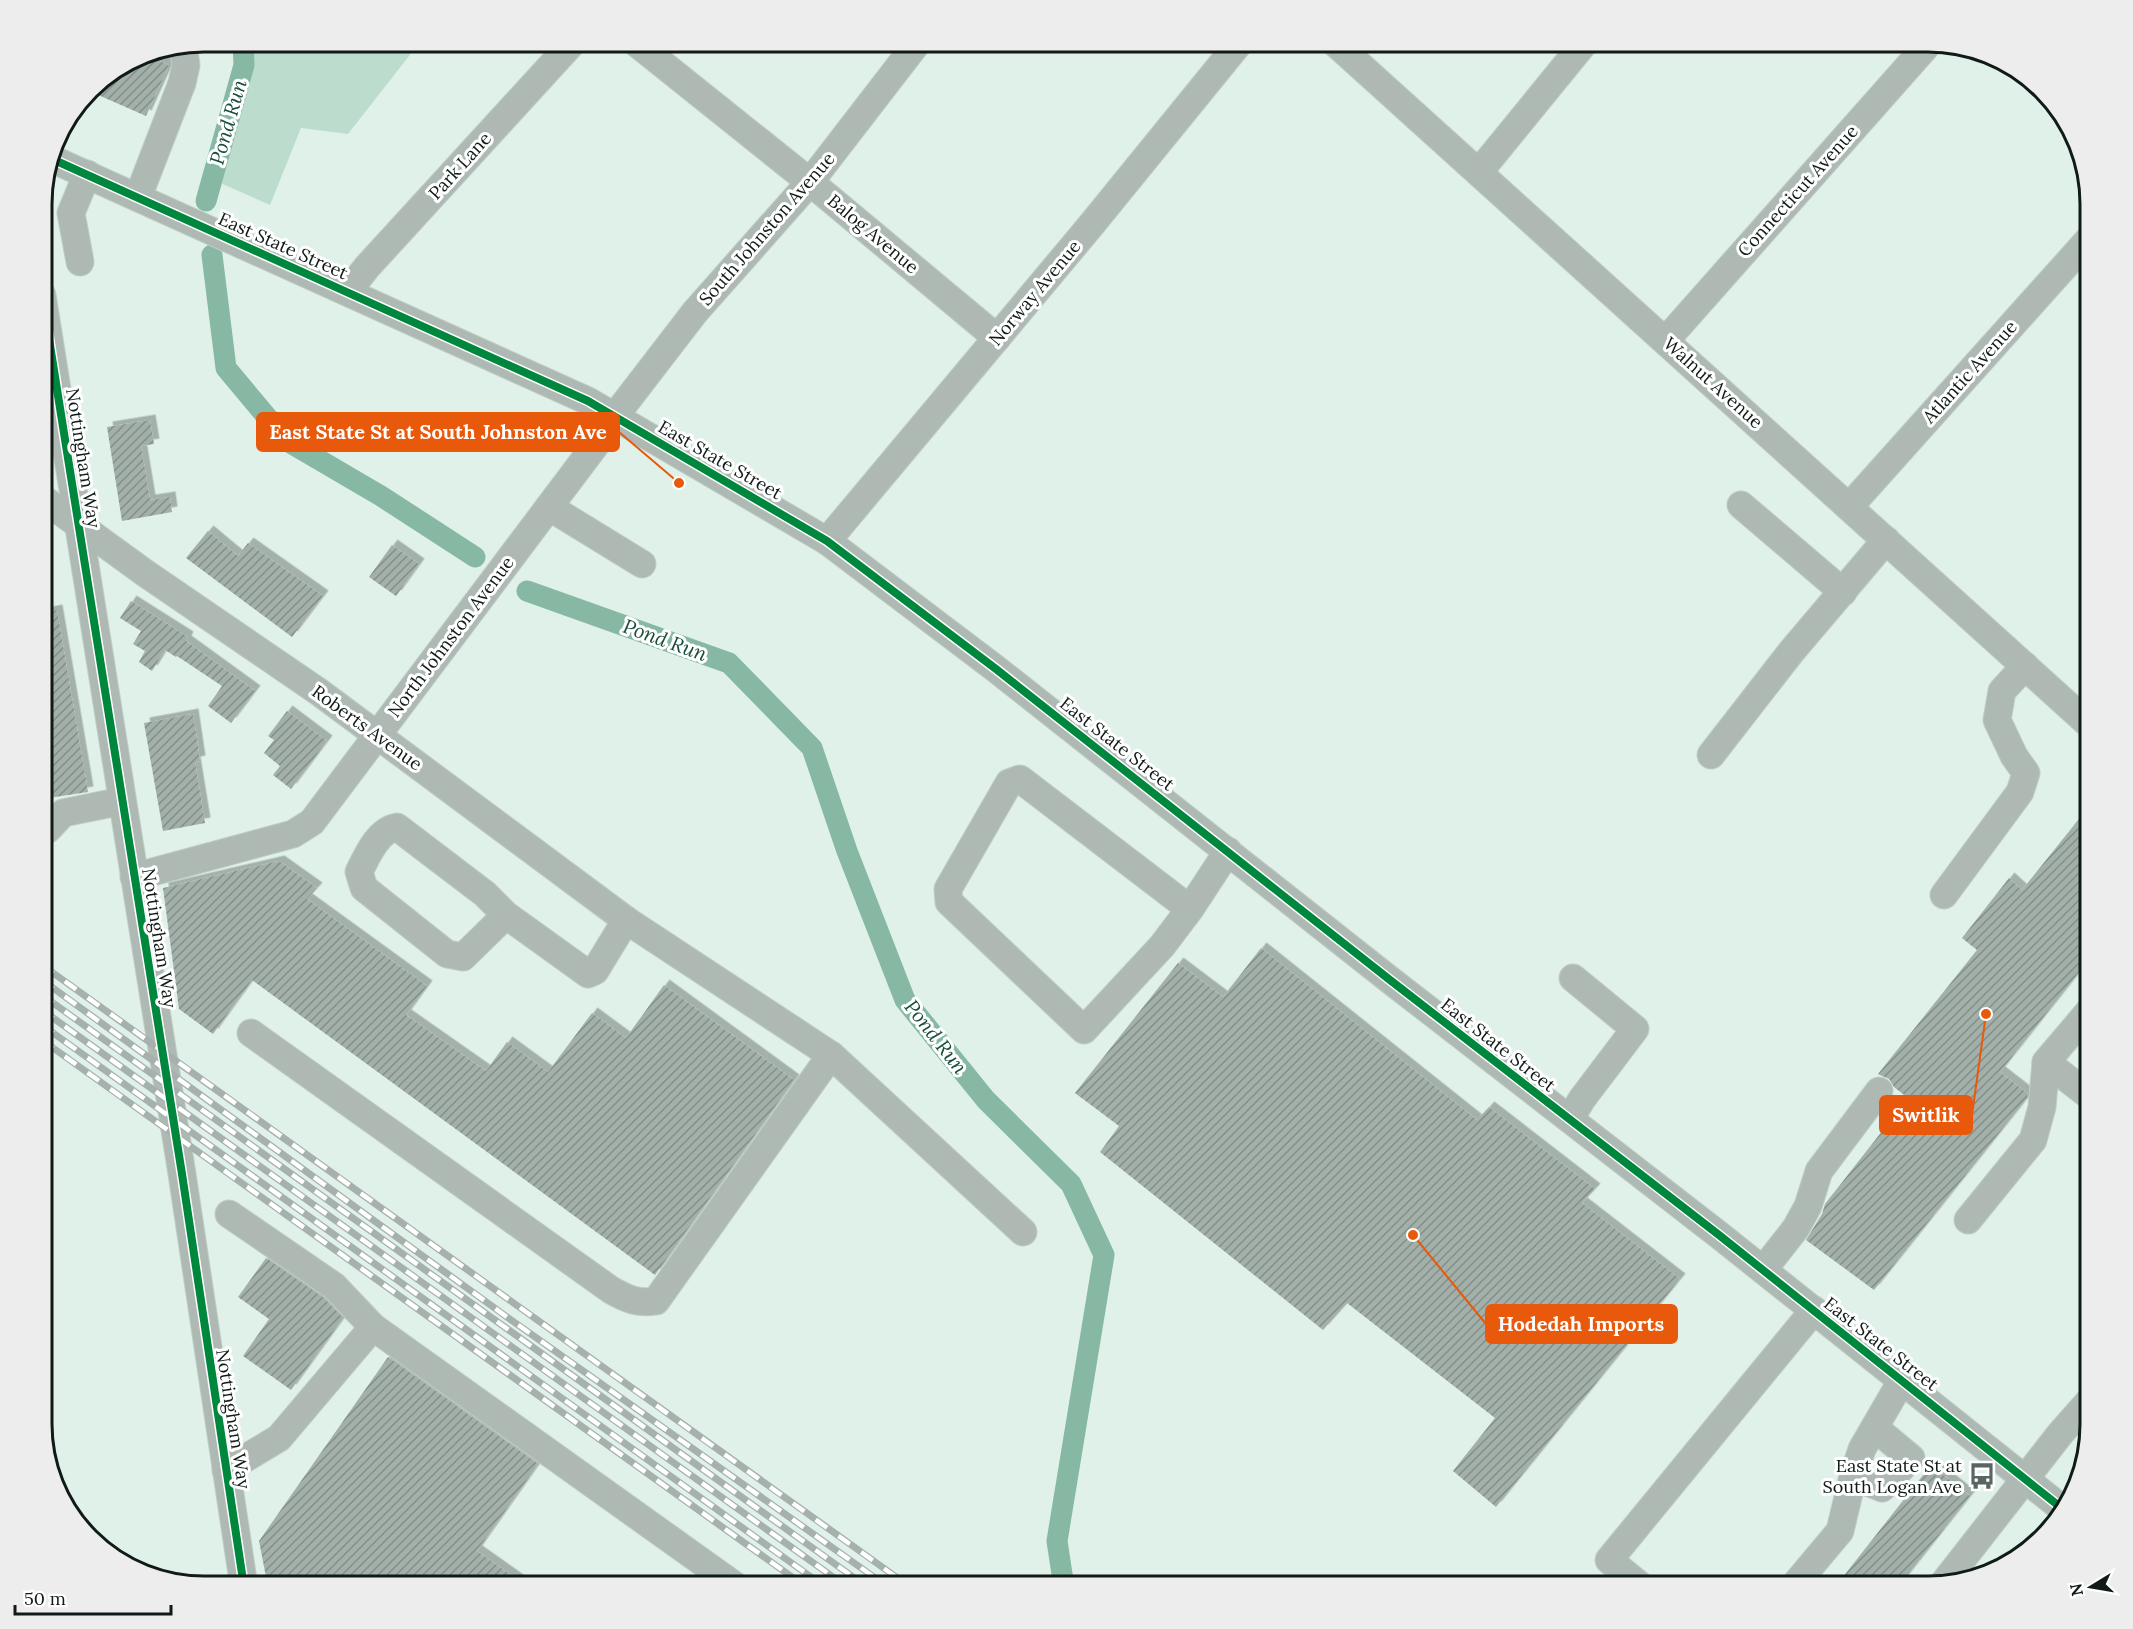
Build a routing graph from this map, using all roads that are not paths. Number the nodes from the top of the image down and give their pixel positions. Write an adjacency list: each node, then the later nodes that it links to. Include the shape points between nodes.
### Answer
1 (563, 53): 16 (street, Park Lane)
2 (649, 53): 12 (street, Balog Avenue)
3 (910, 53): 12 (street, South Johnston Avenue)
4 (1231, 53): 17 (street, Norway Avenue)
5 (1346, 53): 10 (street, Walnut Avenue)
6 (1576, 53): 10 (street)
7 (1920, 53): 18 (street, Connecticut Avenue)
8 (184, 54): 13 (street, via 182,84)
9 (59, 162): 11 (street, East State Street)
10 (1479, 172): 18 (street, Walnut Avenue)
11 (87, 174): 13 (street, East State Street); 15 (street, via 71,213)
12 (810, 182): 17 (street, Balog Avenue); 20 (street, South Johnston Avenue, via 695,312)
13 (138, 197): 16 (street, East State Street)
14 (2080, 249): 24 (street, Atlantic Avenue)
15 (80, 262)
16 (348, 291): 20 (street, East State Street)
17 (997, 338): 27 (street, Norway Avenue)
18 (1666, 340): 24 (street, Walnut Avenue)
19 (53, 365): 25 (street, Nottingham Way)
20 (615, 416): 23 (street, North Johnston Avenue); 27 (street, East State Street)
21 (1741, 505): 29 (street)
22 (53, 507): 25 (street, Roberts Avenue)
23 (549, 507): 28 (street); 32 (street, North Johnston Avenue)
24 (1849, 507): 26 (street, Walnut Avenue)
25 (78, 524): 32 (street, Roberts Avenue); 34 (street, Nottingham Way)
26 (1886, 540): 29 (street); 30 (street, Walnut Avenue)
27 (827, 542): 36 (street, East State Street)
28 (642, 564)
29 (1843, 592): 33 (street)
30 (2025, 666): 31 (street, Walnut Avenue); 38 (street, via 2002,692 1997,720 2026,773 2020,792)
31 (2080, 716)
32 (377, 735): 37 (street, North Johnston Avenue, via 312,822 293,834); 41 (street, Roberts Avenue)
33 (1711, 755)
34 (122, 801): 35 (street, via 63,813); 37 (street, Nottingham Way)
35 (53, 824)
36 (1228, 851): 39 (street); 49 (street, East State Street)
37 (134, 877): 59 (street, Nottingham Way)
38 (1944, 895)
39 (1190, 909): 39 (street, via 1020,779 1010,783 948,889 949,902 1084,1030 1162,946)
40 (503, 913): 40 (street, via 463,957 447,954 364,888 359,872 372,848 390,828 397,827 485,894); 41 (street, via 588,974 595,971)
41 (626, 920): 45 (street, Roberts Avenue)
42 (1573, 978): 49 (street, via 1635,1029)
43 (2080, 1022): 46 (street)
44 (251, 1033): 45 (street, via 612,1290 633,1302 646,1303 656,1301)
45 (831, 1055): 52 (street, Roberts Avenue)
46 (2046, 1062): 47 (street); 51 (street, via 2042,1107 2033,1140)
47 (2080, 1088)
48 (1879, 1091): 53 (street, via 1819,1171 1796,1228)
49 (1570, 1119): 53 (street, East State Street)
50 (229, 1214): 55 (street, via 334,1286)
51 (1968, 1220)
52 (1023, 1232)
53 (1763, 1270): 54 (street, East State Street)
54 (1814, 1310): 56 (street, East State Street); 66 (street, via 1609,1560)
55 (373, 1327): 59 (street, via 279,1438); 65 (street)
56 (1902, 1380): 58 (street); 61 (street, East State Street)
57 (2080, 1412): 61 (street)
58 (1875, 1428): 60 (street, via 1862,1449); 60 (street, via 1911,1458 1882,1488)
59 (226, 1470): 64 (street, Nottingham Way)
60 (1853, 1476): 67 (street, via 1839,1531)
61 (2025, 1478): 62 (street, East State Street); 63 (street)
62 (2057, 1504)
63 (1950, 1575)
64 (242, 1576)
65 (722, 1576)
66 (1629, 1576)
67 (1802, 1576)

